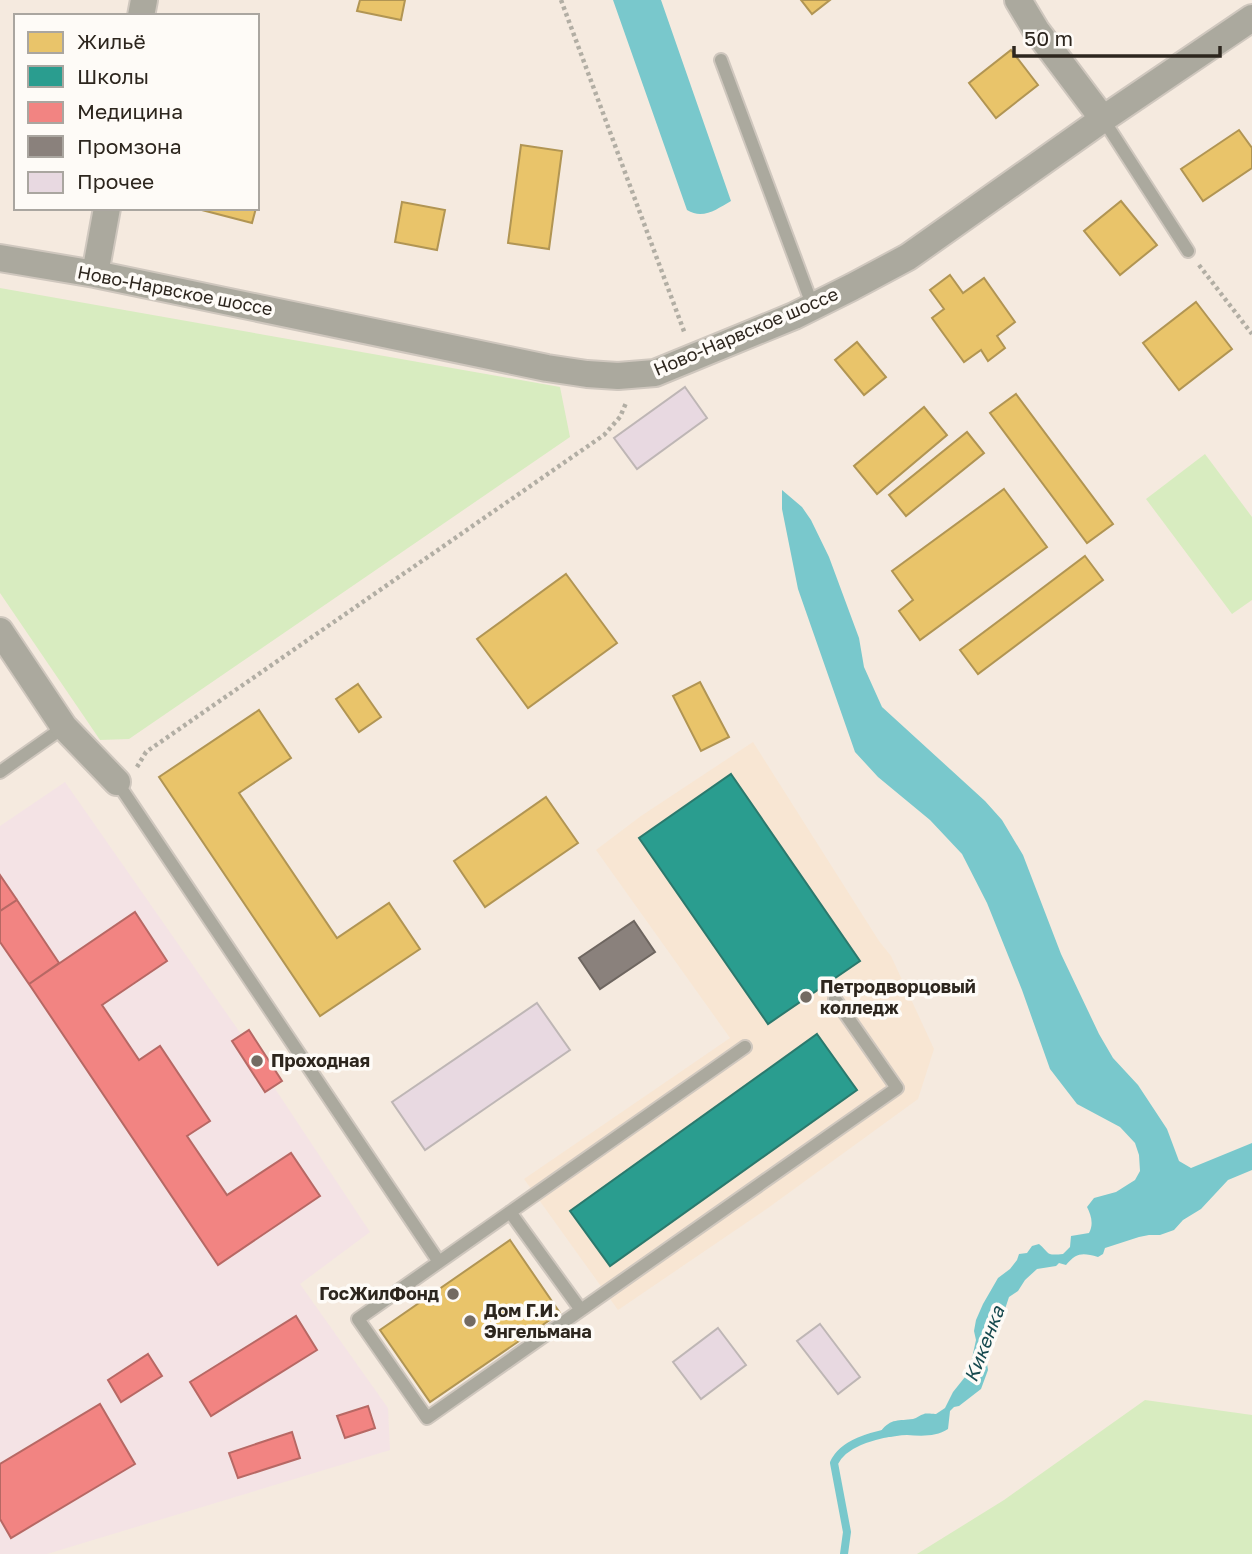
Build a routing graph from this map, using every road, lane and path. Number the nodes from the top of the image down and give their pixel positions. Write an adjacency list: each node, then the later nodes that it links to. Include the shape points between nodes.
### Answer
1 (561, 0): 12 (path)
2 (1018, 0): 5 (street)
3 (1252, 18): 5 (street, Ново-Нарвское шоссе)
4 (721, 60): 10 (lane)
5 (1103, 119): 7 (lane); 10 (street, Ново-Нарвское шоссе, via 908,257)
6 (107, 210): 9 (street)
7 (1188, 251): 11 (path)
8 (0, 258): 9 (street, Ново-Нарвское шоссе)
9 (95, 274): 13 (street, Ново-Нарвское шоссе, via 547,368)
10 (813, 307): 12 (street, Ново-Нарвское шоссе)
11 (1252, 334)
12 (694, 358): 13 (street, Ново-Нарвское шоссе, via 655,373)
13 (634, 375): 17 (path, via 620,417 604,435 146,752 135,770)
14 (0, 631): 15 (street)
15 (64, 727): 16 (lane); 17 (street)
16 (0, 772)
17 (117, 782): 21 (lane)
18 (835, 999): 22 (lane, via 897,1088)
19 (744, 1047): 20 (lane)
20 (510, 1212): 21 (lane); 22 (lane)
21 (439, 1262): 22 (lane, via 358,1319 427,1418)
22 (581, 1310)

